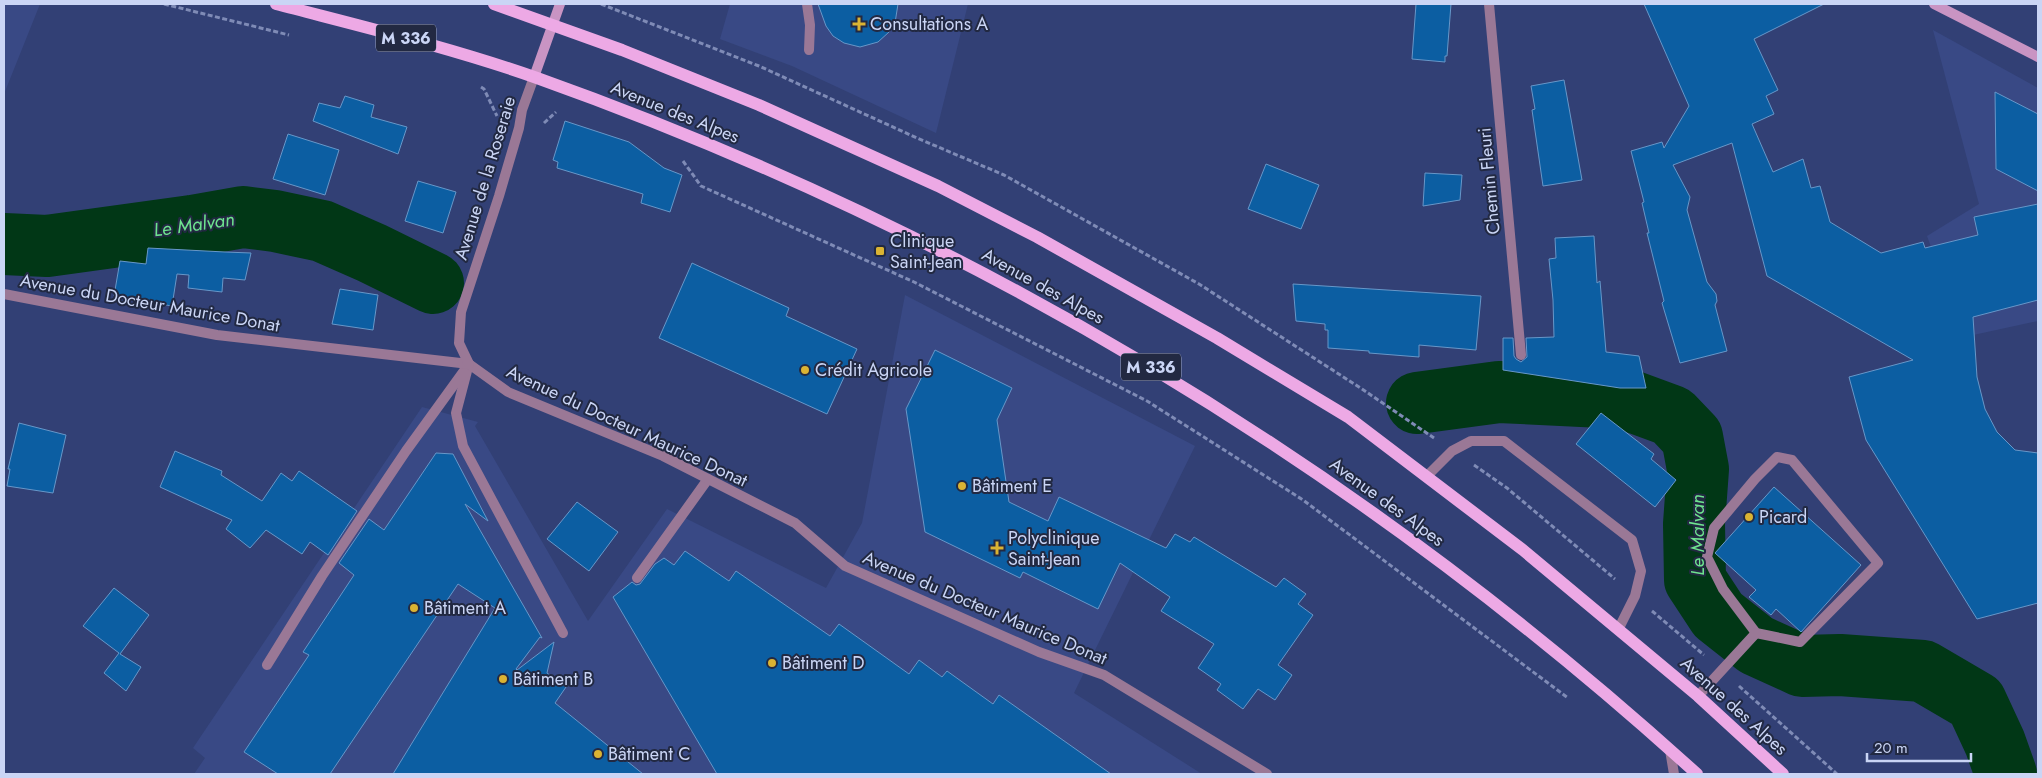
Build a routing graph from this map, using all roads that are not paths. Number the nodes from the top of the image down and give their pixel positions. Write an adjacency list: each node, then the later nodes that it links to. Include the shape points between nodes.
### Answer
1 (276, 4): 10 (main road, Avenue des Alpes / M 336, via 447,49)
2 (494, 4): 7 (main road, Avenue des Alpes)
3 (560, 4): 7 (main road, Avenue de la Roseraie)
4 (807, 4): 8 (street)
5 (1489, 4): 12 (street, Chemin Fleuri)
6 (1934, 4): 9 (main road)
7 (553, 24): 10 (main road, Avenue de la Roseraie); 14 (main road, Avenue des Alpes, via 759,105 946,190 1216,338 1348,417)
8 (809, 50)
9 (2038, 57)
10 (534, 77): 13 (street, Avenue de la Roseraie, via 461,312 459,343); 22 (main road, Avenue des Alpes / M 336, via 738,156 860,210 1066,318 1158,371 1298,460 1466,581)
11 (4, 294): 13 (street, Avenue du Docteur Maurice Donat, via 217,335)
12 (1521, 355)
13 (469, 364): 15 (street, Avenue du Docteur Maurice Donat, via 508,392 663,456); 18 (street, via 456,414 462,446); 20 (street, via 322,576)
14 (1427, 476): 17 (main road, Avenue des Alpes); 17 (street, via 1452,451 1471,441 1504,441 1632,540 1641,571)
15 (708, 479): 16 (street); 23 (street, Avenue du Docteur Maurice Donat, via 795,523 846,566 1039,652 1104,675)
16 (637, 578)
17 (1619, 628): 21 (main road, Avenue des Alpes)
18 (563, 633)
19 (1756, 633): 19 (street, via 1723,589 1707,556 1714,528 1777,457 1792,460 1878,562 1800,642); 21 (street)
20 (267, 666)
21 (1698, 696): 26 (main road, Avenue des Alpes)
22 (1670, 750): 24 (street); 25 (main road, Avenue des Alpes / M 336)
23 (1265, 774)
24 (1674, 774)
25 (1697, 774)
26 (1783, 774)

